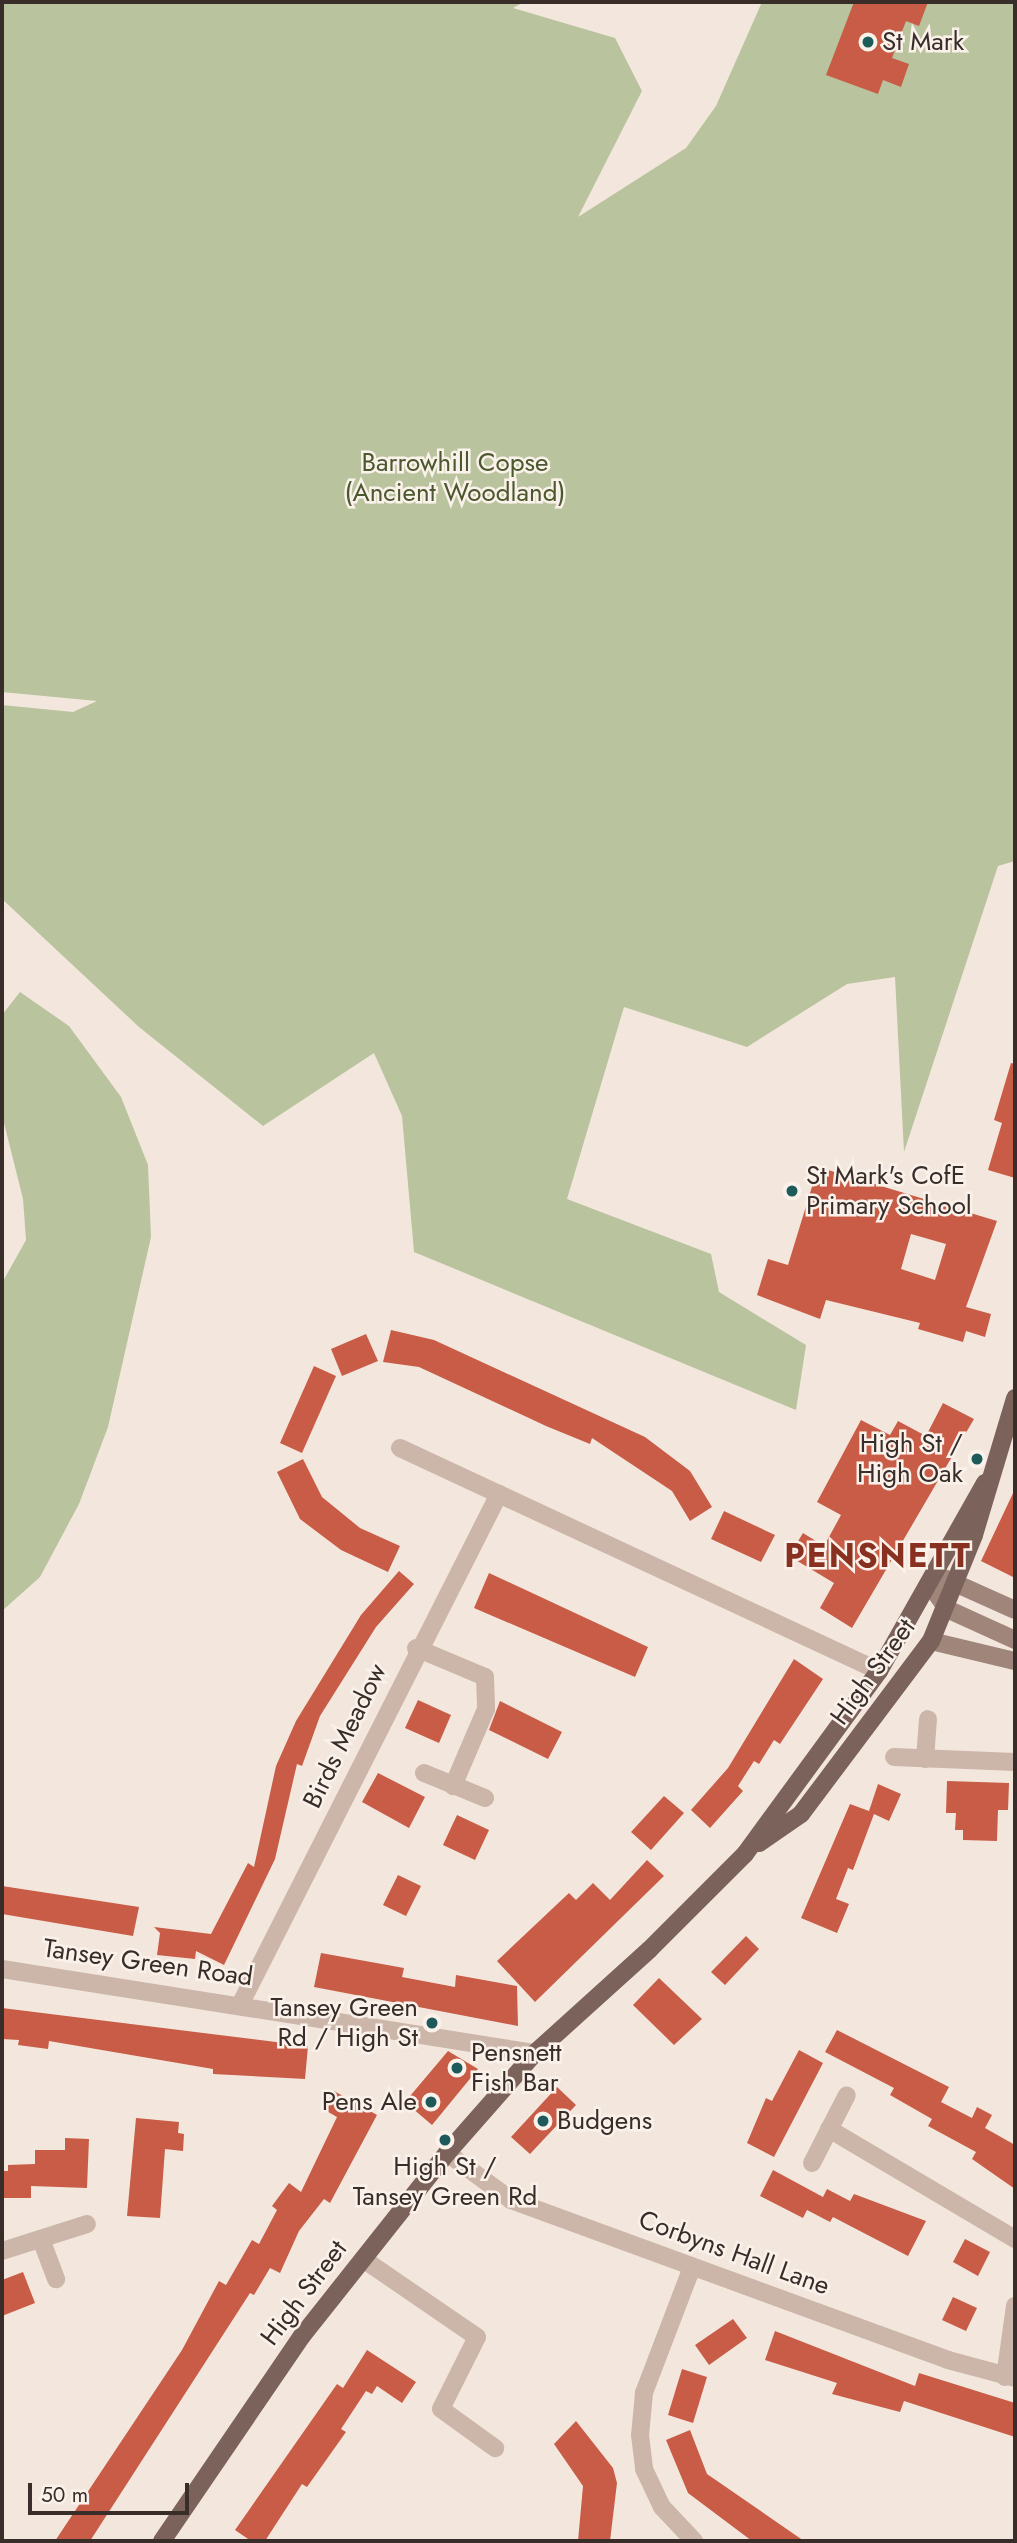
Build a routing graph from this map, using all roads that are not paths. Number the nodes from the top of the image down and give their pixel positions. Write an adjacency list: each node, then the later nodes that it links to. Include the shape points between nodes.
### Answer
1 (1015, 1398): 3 (main road, High Street)
2 (400, 1448): 4 (street)
3 (985, 1483): 5 (main road, High Street); 6 (main road, High Street)
4 (499, 1494): 11 (street, Birds Meadow); 13 (street)
5 (934, 1581): 6 (main road); 7 (main road); 13 (main road, High Street)
6 (956, 1584): 7 (main road, High Street); 8 (main road)
7 (947, 1609): 9 (main road); 10 (main road, High Street)
8 (1015, 1610)
9 (1015, 1640)
10 (932, 1641): 12 (main road); 21 (main road, High Street, via 801,1814)
11 (416, 1648): 19 (street, via 485,1677 486,1709); 23 (street, Birds Meadow)
12 (1015, 1661)
13 (879, 1671): 21 (main road, High Street)
14 (928, 1719): 16 (street)
15 (894, 1757): 16 (street)
16 (925, 1759): 17 (street)
17 (1015, 1762)
18 (424, 1773): 19 (street)
19 (453, 1786): 20 (street)
20 (485, 1798)
21 (745, 1854): 24 (main road, High Street, via 649,1950)
22 (2, 1969): 23 (street, Tansey Green Road)
23 (241, 2003): 24 (street, Tansey Green Road)
24 (535, 2053): 27 (main road, High Street)
25 (847, 2095): 26 (street)
26 (830, 2129): 28 (street); 31 (street)
27 (447, 2153): 33 (main road, High Street); 34 (street, Corbyns Hall Lane, via 512,2200)
28 (812, 2163)
29 (87, 2224): 30 (street)
30 (41, 2239): 32 (street); 35 (street)
31 (1015, 2239)
32 (2, 2251)
33 (363, 2259): 38 (street, via 477,2337 441,2409); 39 (main road, High Street, via 302,2336)
34 (692, 2267): 37 (street, Corbyns Hall Lane); 40 (street, via 644,2393 640,2435 645,2469 662,2507)
35 (56, 2279)
36 (1015, 2306): 37 (street)
37 (1010, 2378)
38 (495, 2448)
39 (162, 2541)
40 (694, 2541)

